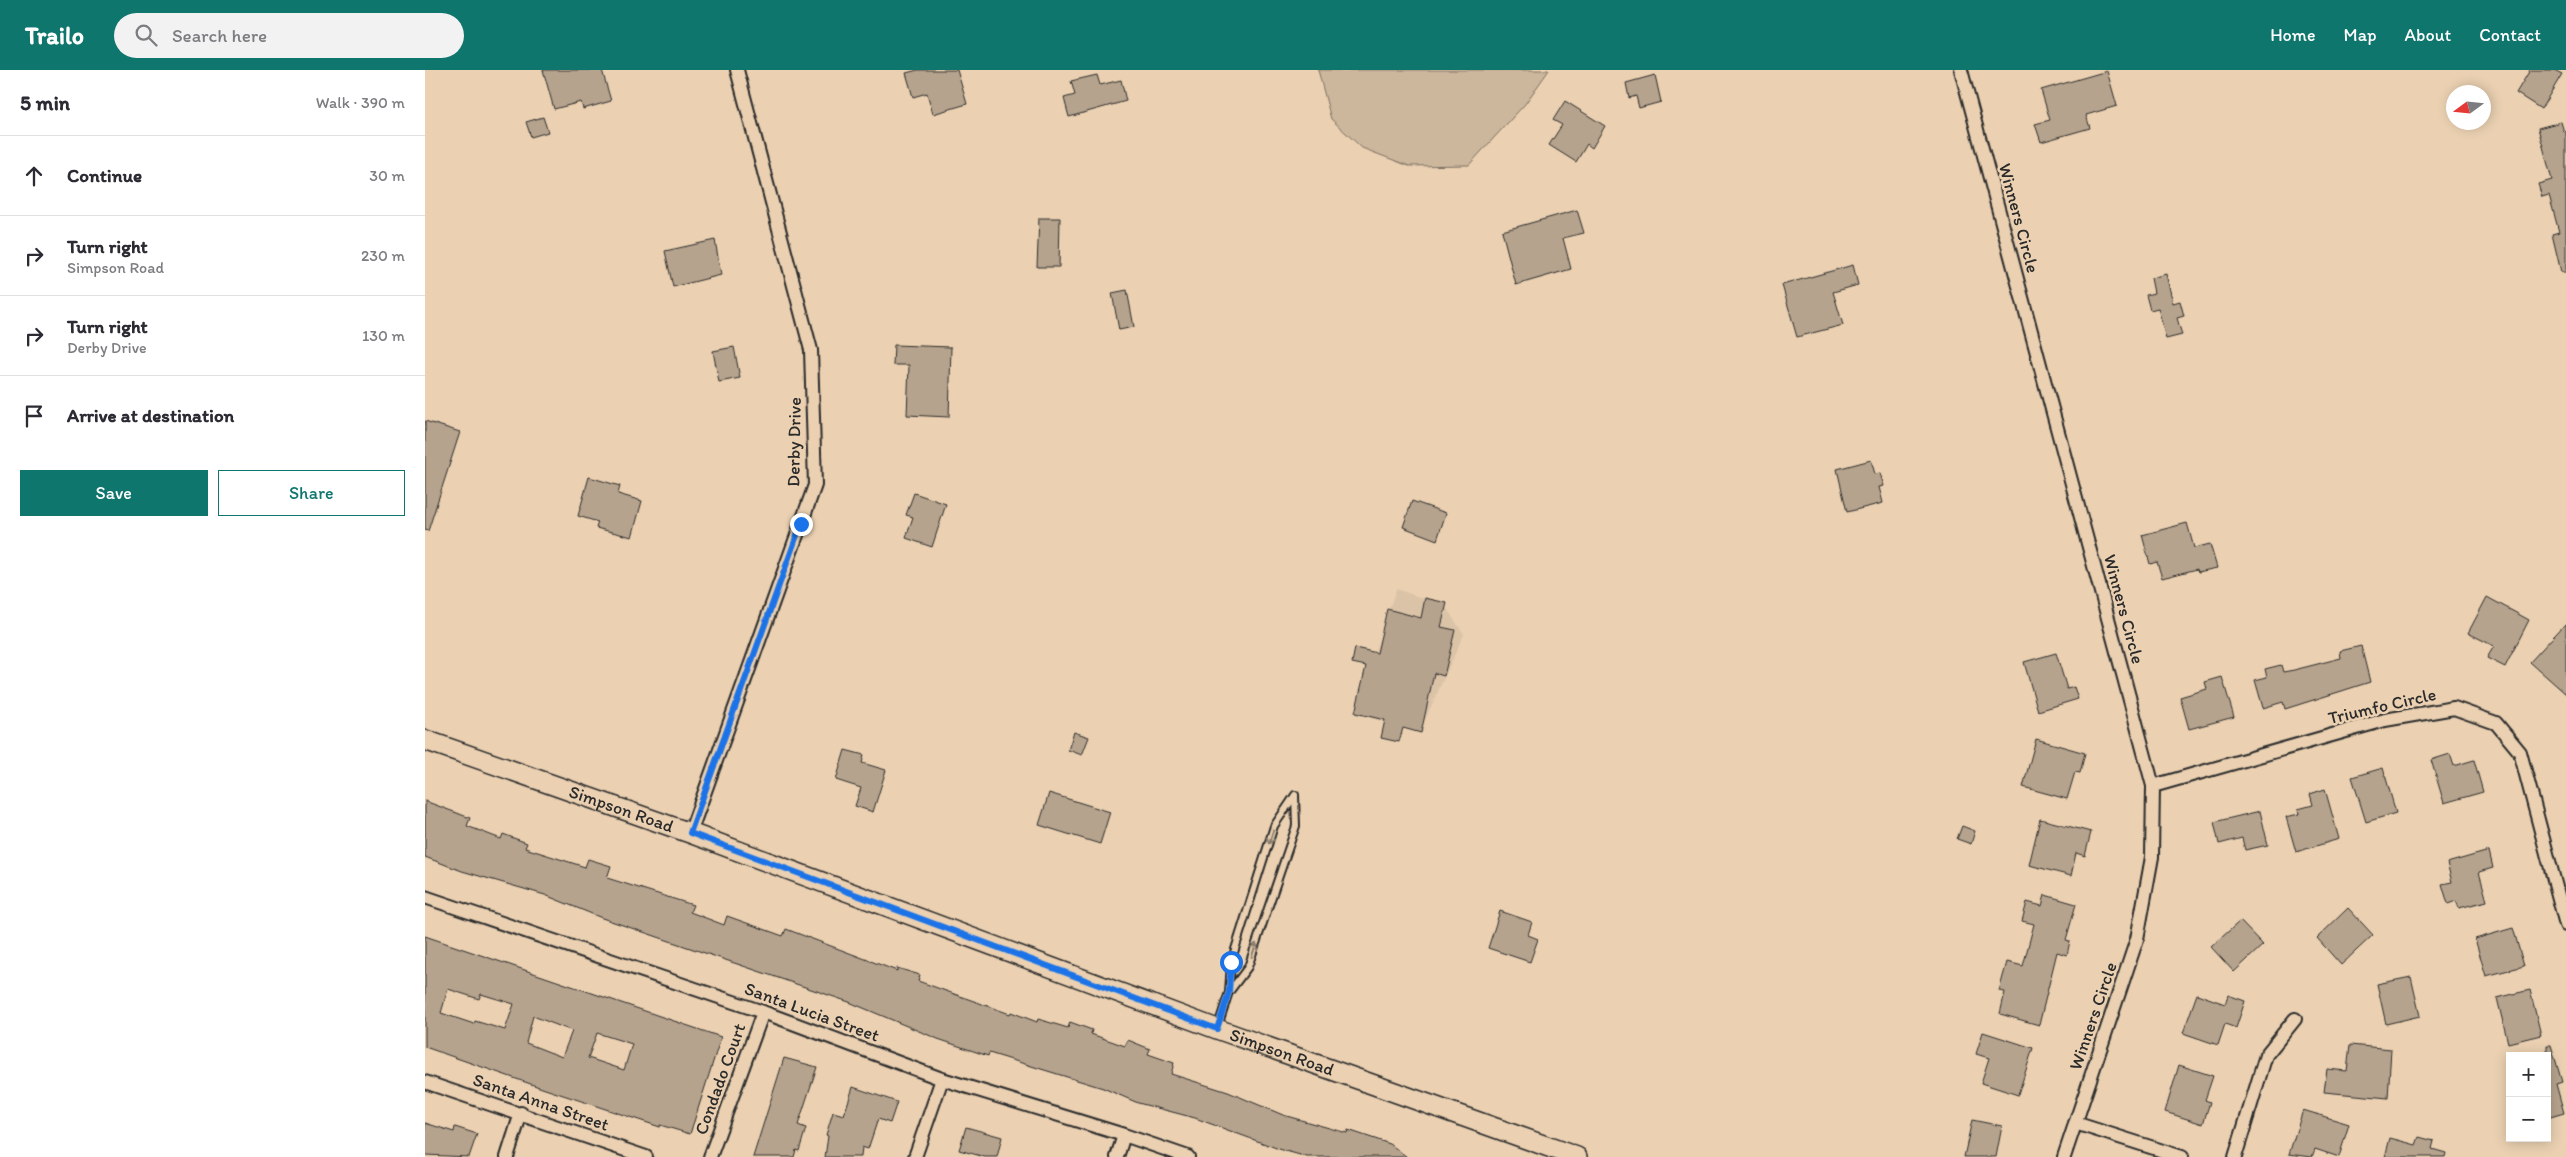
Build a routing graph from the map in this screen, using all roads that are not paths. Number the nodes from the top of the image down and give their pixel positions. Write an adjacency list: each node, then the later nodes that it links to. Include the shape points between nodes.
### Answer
1 (737, 70): 5 (street, Derby Drive, via 811,350 815,485)
2 (1961, 70): 4 (street, Winners Circle)
3 (425, 740): 5 (main road, Simpson Road)
4 (2153, 786): 7 (street, Triumfo Circle, via 2385,720 2454,708 2496,722 2520,752); 15 (street, Winners Circle, via 2153,857 2137,939)
5 (690, 833): 11 (main road, Simpson Road)
6 (425, 897): 9 (street, Santa Lucia Street)
7 (2566, 925)
8 (1229, 992): 8 (lane, one-way to 8, via 1248,967 1296,826 1295,795 1274,826 1231,962); 11 (lane)
9 (763, 1012): 12 (street, Santa Lucia Street); 19 (street, Condado Court)
10 (2295, 1019): 26 (street, via 2267,1055)
11 (1217, 1029): 23 (main road, Simpson Road)
12 (942, 1079): 16 (street, Santa Lucia Street); 20 (street)
13 (425, 1082): 14 (street, Santa Anna Street)
14 (521, 1113): 17 (street); 18 (street, Santa Anna Street)
15 (2075, 1123): 24 (street, Winners Circle); 25 (street)
16 (1124, 1135): 21 (street); 22 (street, Santa Lucia Street)
17 (507, 1157)
18 (646, 1157)
19 (710, 1157)
20 (915, 1157)
21 (1117, 1157)
22 (1188, 1157)
23 (1577, 1157)
24 (2064, 1157)
25 (2182, 1157)
26 (2235, 1157)

